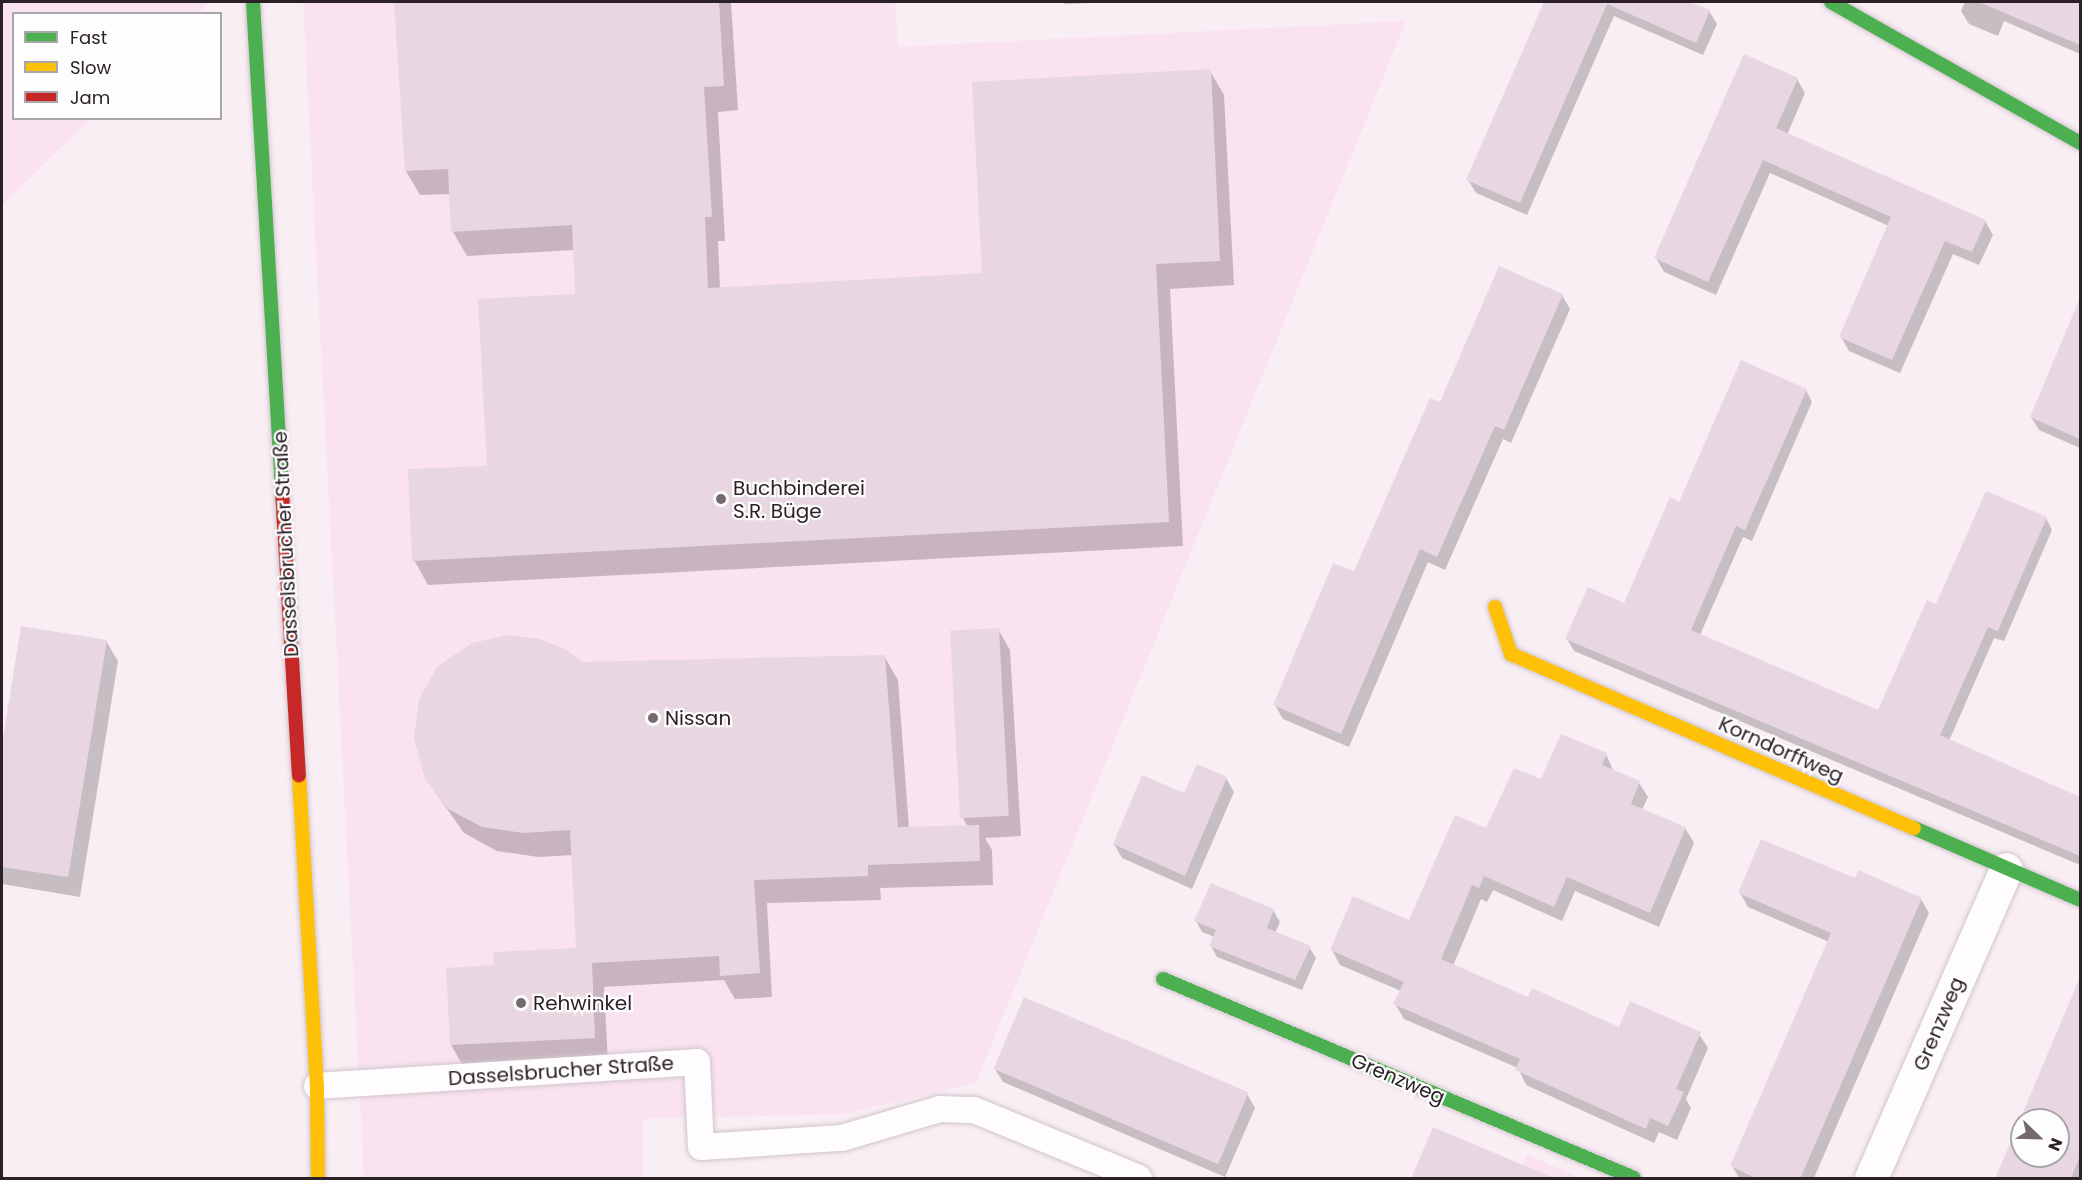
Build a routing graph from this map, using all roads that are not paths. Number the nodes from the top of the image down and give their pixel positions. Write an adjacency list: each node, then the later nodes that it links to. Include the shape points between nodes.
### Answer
1 (253, 2): 8 (street, Dasselsbrucher Straße)
2 (1831, 2): 3 (street)
3 (2080, 142)
4 (1495, 607): 5 (street, Korndorffweg, via 1511,654)
5 (2006, 869): 6 (street, Korndorffweg); 12 (street, Grenzweg)
6 (2080, 900)
7 (1163, 979): 11 (street, Grenzweg)
8 (317, 1086): 9 (street, Dasselsbrucher Straße); 10 (lane, Dasselsbrucher Straße, via 697,1062 701,1147 842,1138 940,1109 974,1110)
9 (318, 1179)
10 (1138, 1179)
11 (1634, 1179)
12 (1872, 1179)

